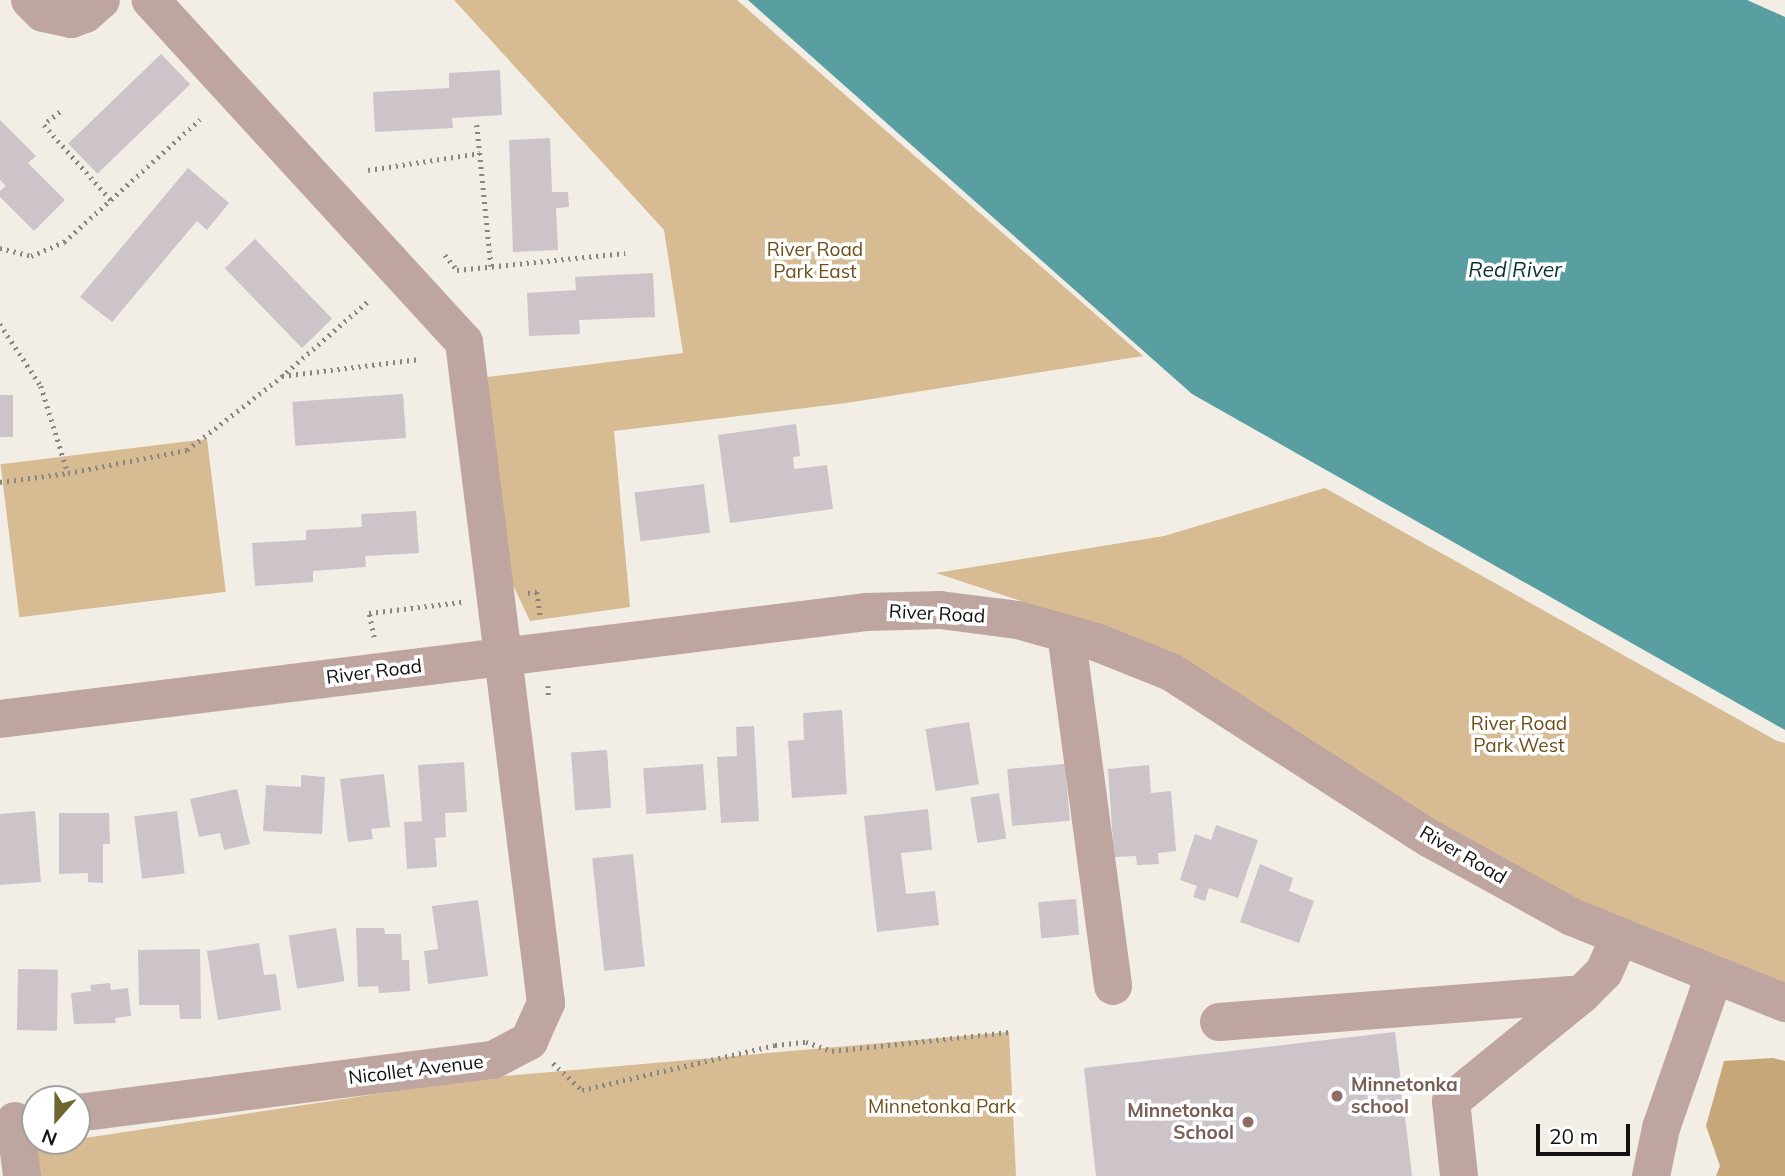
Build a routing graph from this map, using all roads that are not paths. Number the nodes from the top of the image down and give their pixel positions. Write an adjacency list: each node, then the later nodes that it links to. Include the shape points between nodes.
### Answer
1 (30, 0): 2 (street, via 43,13 71,19)
2 (101, 0)
3 (151, 0): 5 (street, via 464,342)
4 (1066, 633): 5 (street, River Road, via 1018,620 940,610 867,612); 7 (street, River Road, via 1171,672 1429,838); 9 (street)
5 (504, 656): 6 (street, River Road); 13 (street, Nicollet Avenue, via 546,1003 529,1041 493,1060)
6 (0, 719)
7 (1619, 938): 8 (street, River Road); 10 (street, via 1604,972)
8 (1714, 976): 11 (street, River Road); 17 (street, via 1661,1128)
9 (1113, 986)
10 (1582, 995): 12 (street); 16 (street, via 1451,1101)
11 (1785, 1003)
12 (1219, 1022)
13 (91, 1111)
14 (17, 1120): 15 (street)
15 (23, 1176)
16 (1459, 1176)
17 (1651, 1176)

